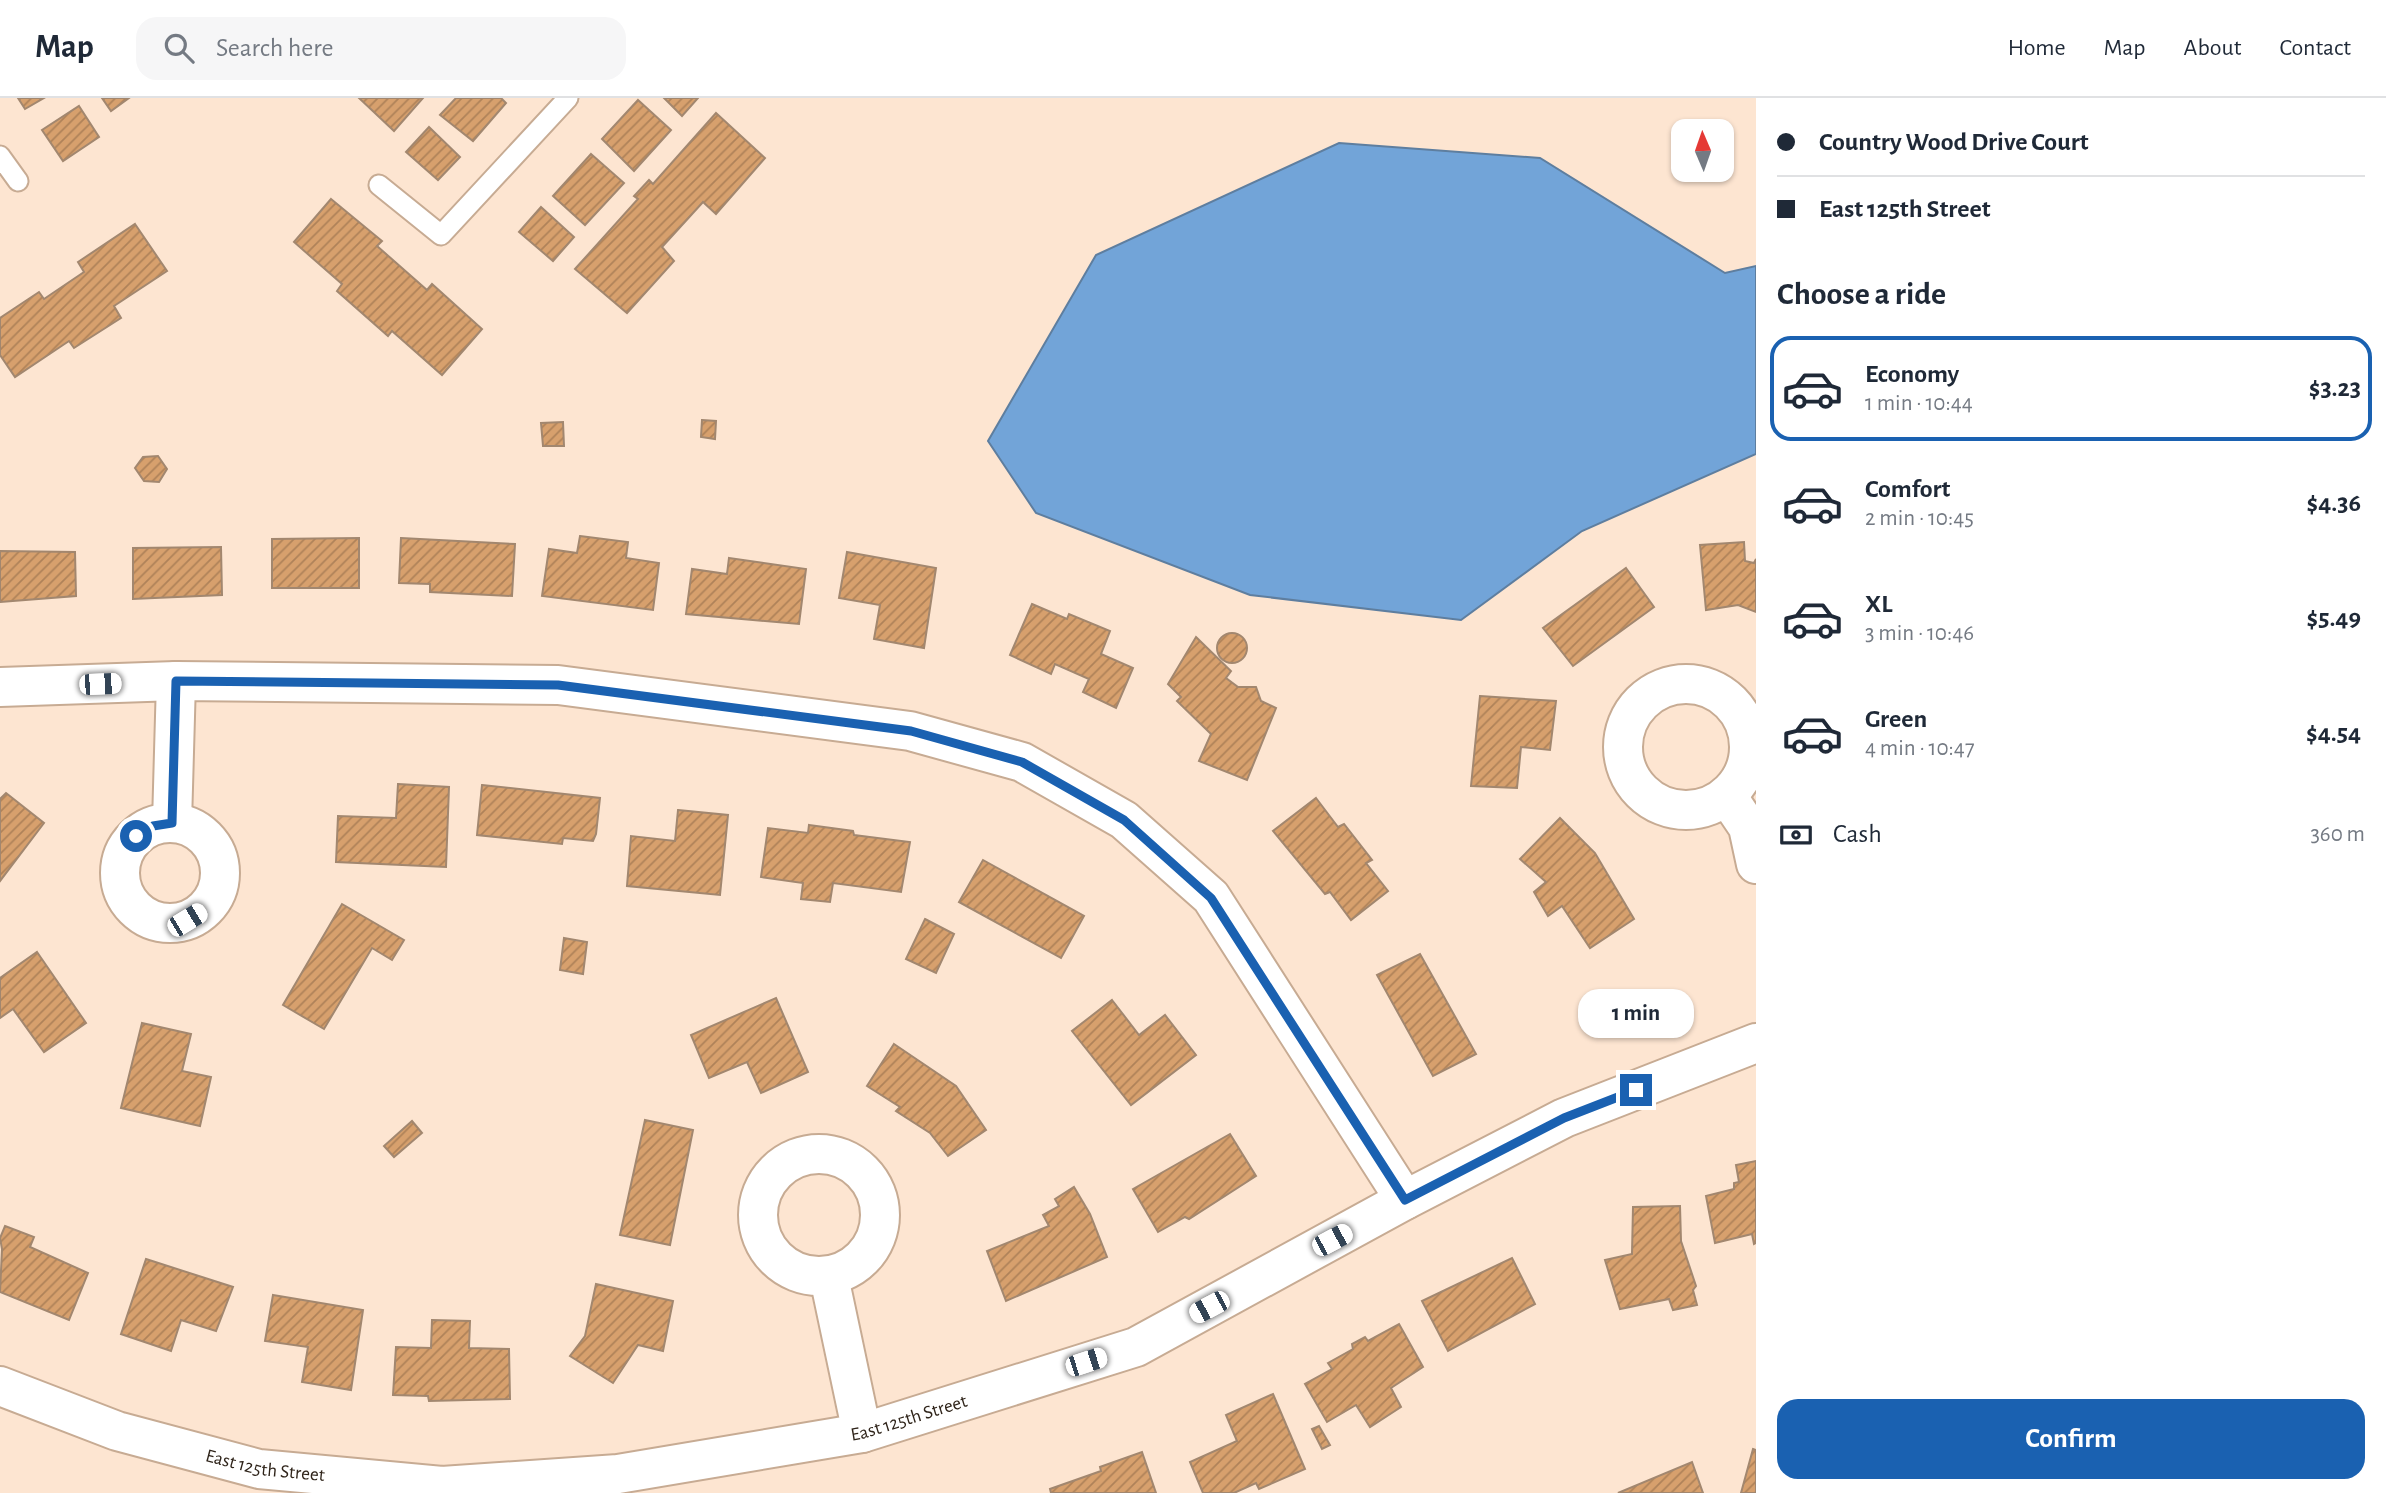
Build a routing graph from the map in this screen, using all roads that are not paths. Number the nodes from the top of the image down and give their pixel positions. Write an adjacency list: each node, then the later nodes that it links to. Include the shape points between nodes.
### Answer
1 (568, 98): 4 (lane, via 442,235)
2 (0, 156): 3 (lane)
3 (18, 181)
4 (379, 185)
5 (176, 681): 6 (street); 8 (street); 11 (street, via 558,685 911,731 1022,762 1124,820 1211,898)
6 (0, 687)
7 (1727, 796): 9 (street, via 1748,827)
8 (172, 823)
9 (1756, 864)
10 (1756, 1042): 11 (street, East 125th Street, via 1564,1118)
11 (1405, 1200): 14 (street, East 125th Street, via 1136,1347)
12 (830, 1277): 14 (street)
13 (0, 1386): 15 (street, East 125th Street, via 117,1431 259,1469 442,1486)
14 (862, 1433): 15 (street, East 125th Street)
15 (619, 1483)

